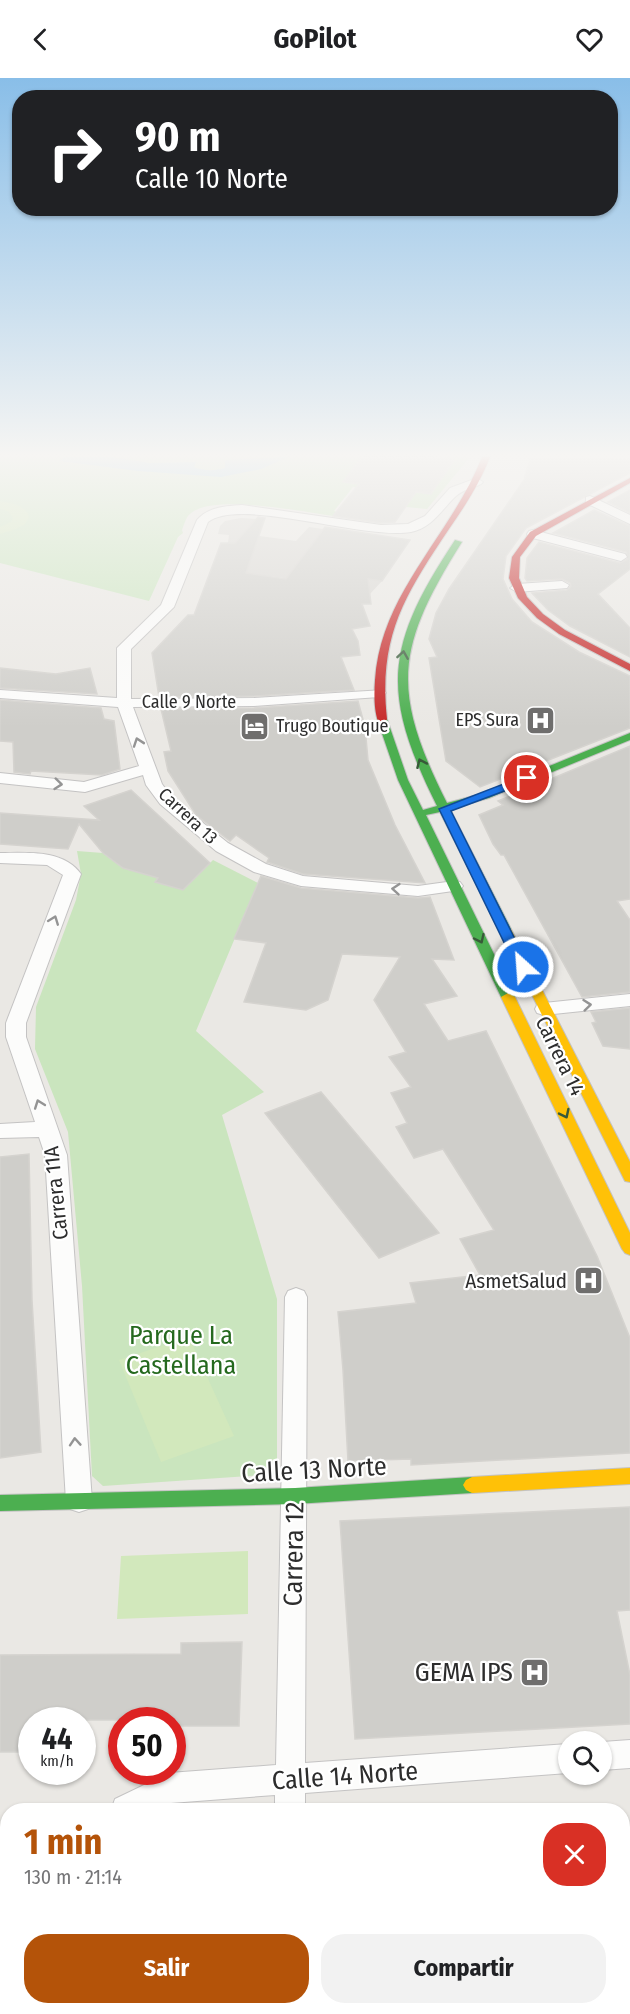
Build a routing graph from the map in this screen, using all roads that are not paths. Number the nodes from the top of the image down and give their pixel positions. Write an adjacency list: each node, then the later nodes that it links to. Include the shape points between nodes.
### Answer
1 (192, 547): 12 (street, Carrera 13, via 167,607 124,648)
2 (434, 547): 10 (main road, Carrera 14, via 391,623 380,655)
3 (456, 547): 16 (main road, Carrera 14, one-way to 3, via 407,728 402,663 412,624)
4 (521, 547): 8 (main road, via 515,558)
5 (584, 547): 6 (street)
6 (621, 557)
7 (562, 585): 8 (street)
8 (517, 588): 9 (main road, via 536,613 555,628)
9 (630, 668)
10 (379, 693): 12 (street, Calle 9 Norte, via 254,702); 17 (main road, Carrera 14, via 386,737)
11 (0, 694): 12 (street, Calle 9 Norte)
12 (124, 703): 14 (street, Carrera 13, one-way to 12)
13 (630, 736): 16 (main road)
14 (147, 769): 15 (street, one-way to 14, via 85,787); 19 (street, Carrera 13, one-way to 14, via 418,891 301,881 260,868 222,847 166,801)
15 (0, 778)
16 (444, 809): 17 (main road); 21 (main road, Carrera 14)
17 (419, 813): 19 (main road, Carrera 14)
18 (0, 858): 22 (street, Carrera 11A, one-way to 18, via 16,1037 15,1023 72,874 57,862)
19 (454, 886): 25 (main road, Carrera 14, one-way to 25)
20 (630, 1000): 21 (street, one-way to 20)
21 (544, 1009): 24 (main road, Carrera 14)
22 (48, 1129): 23 (street); 29 (street, Carrera 11A, one-way to 22, via 56,1155)
23 (0, 1131)
24 (630, 1177)
25 (630, 1249)
26 (296, 1297): 28 (street, Carrera 12)
27 (630, 1476): 28 (main road, Calle 13 Norte)
28 (295, 1496): 29 (main road, Calle 13 Norte); 34 (street, Carrera 12)
29 (79, 1501): 30 (main road, Calle 13 Norte)
30 (0, 1503)
31 (630, 1754): 32 (street)
32 (612, 1755)
33 (558, 1760): 34 (street, Calle 14 Norte)
34 (290, 1780): 35 (street, Calle 14 Norte, via 169,1788); 36 (street, Carrera 12)
35 (140, 1803)
36 (290, 1803)

